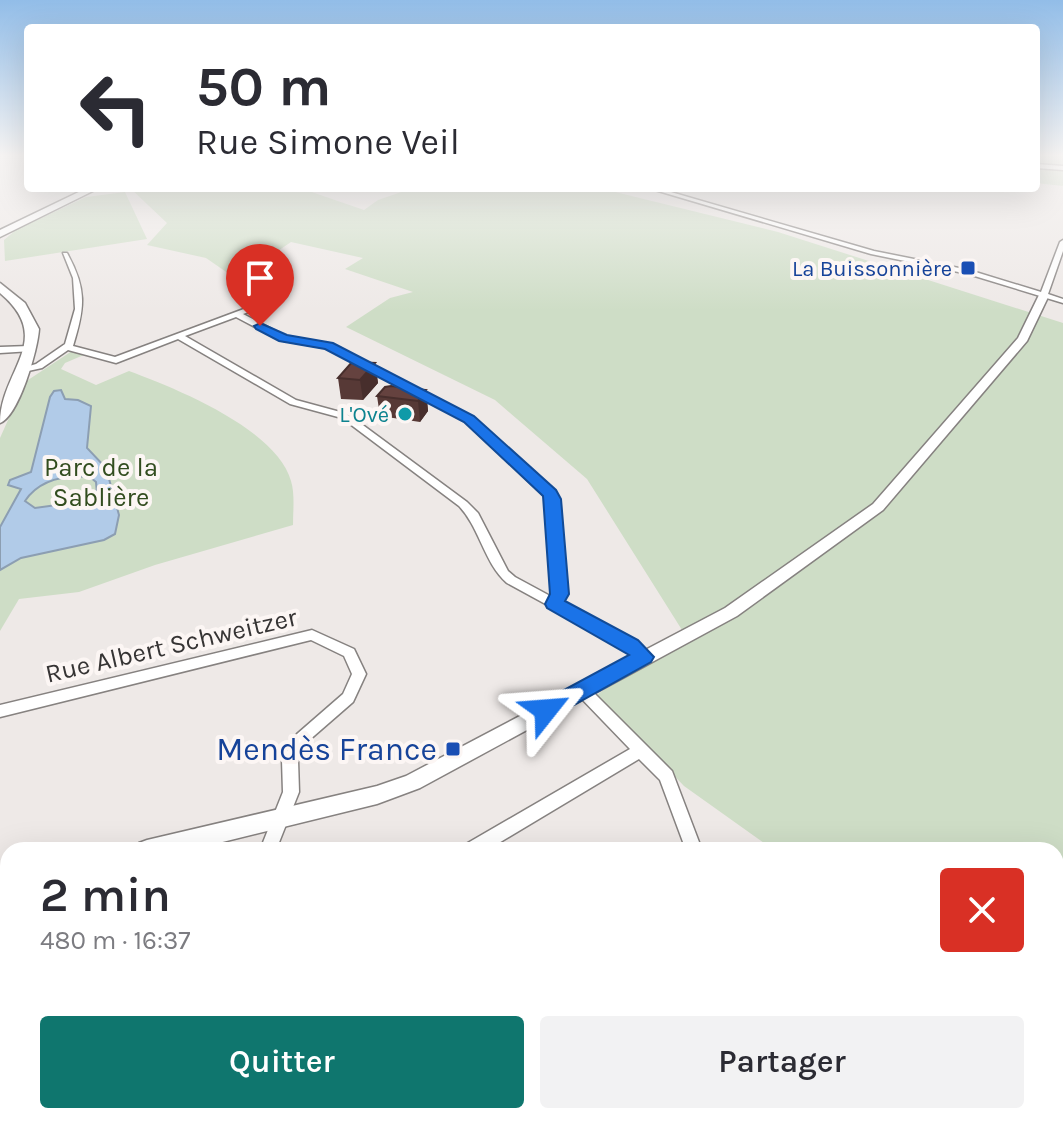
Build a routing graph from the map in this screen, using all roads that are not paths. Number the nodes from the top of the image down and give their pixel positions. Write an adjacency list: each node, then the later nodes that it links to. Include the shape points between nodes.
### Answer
1 (56, 206): 3 (main road)
2 (714, 206): 8 (street)
3 (0, 234)
4 (1063, 242): 6 (street)
5 (65, 254): 13 (street, via 77,278 79,309)
6 (1060, 259): 8 (street)
7 (0, 287): 14 (main road, via 32,321)
8 (1044, 295): 9 (street); 19 (street, via 1023,339 878,507 731,612)
9 (1063, 301)
10 (268, 302): 11 (street)
11 (237, 314): 12 (street); 18 (street, via 283,338 328,346 474,423 553,499 560,594)
12 (179, 336): 13 (street, via 116,360); 18 (street, via 293,402 353,422 463,504 503,573)
13 (68, 347): 16 (street)
14 (29, 349): 15 (street); 16 (main road)
15 (0, 350)
16 (22, 371): 17 (main road)
17 (0, 418)
18 (554, 604): 19 (street, via 631,645)
19 (643, 657): 20 (street)
20 (582, 690): 22 (street); 23 (street, via 413,782)
21 (0, 711): 23 (street, Rue Albert Schweitzer, via 312,635 349,653 359,674 348,698 302,738 290,760 291,792)
22 (641, 750): 26 (street); 27 (street, via 666,776)
23 (284, 816): 24 (street); 25 (street)
24 (211, 842)
25 (272, 842)
26 (486, 842)
27 (691, 842)

